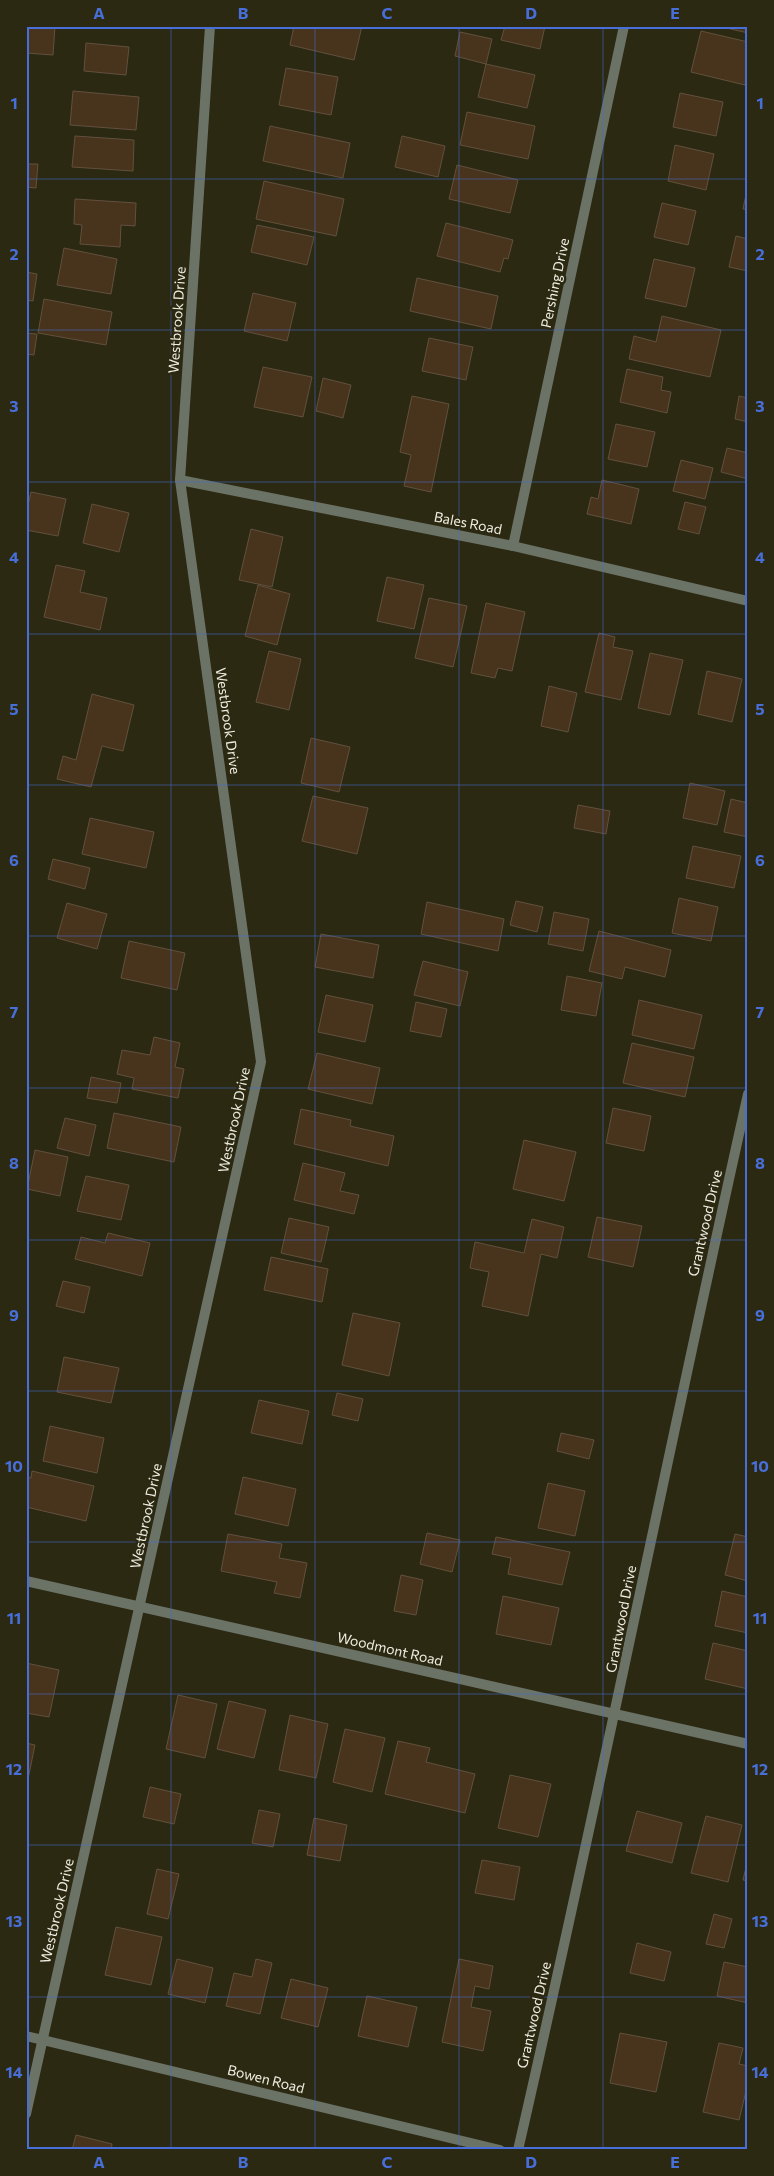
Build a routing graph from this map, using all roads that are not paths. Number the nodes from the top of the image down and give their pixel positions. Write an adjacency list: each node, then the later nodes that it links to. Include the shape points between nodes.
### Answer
1 (210, 26): 3 (street, Westbrook Drive)
2 (624, 26): 4 (street, Pershing Drive)
3 (180, 480): 4 (street, Bales Road); 8 (street, Westbrook Drive, via 261,1062)
4 (513, 546): 5 (street, Bales Road)
5 (748, 601)
6 (748, 1094): 9 (street, Grantwood Drive, via 670,1443)
7 (26, 1581): 8 (street, Woodmont Road)
8 (140, 1607): 9 (street, Woodmont Road); 12 (street, Westbrook Drive)
9 (615, 1715): 10 (street, Woodmont Road); 15 (street, Grantwood Drive)
10 (748, 1744)
11 (26, 2036): 12 (street, Bowen Road)
12 (42, 2040): 13 (street, Westbrook Drive); 14 (street, Bowen Road)
13 (26, 2114)
14 (500, 2150)
15 (518, 2150)

